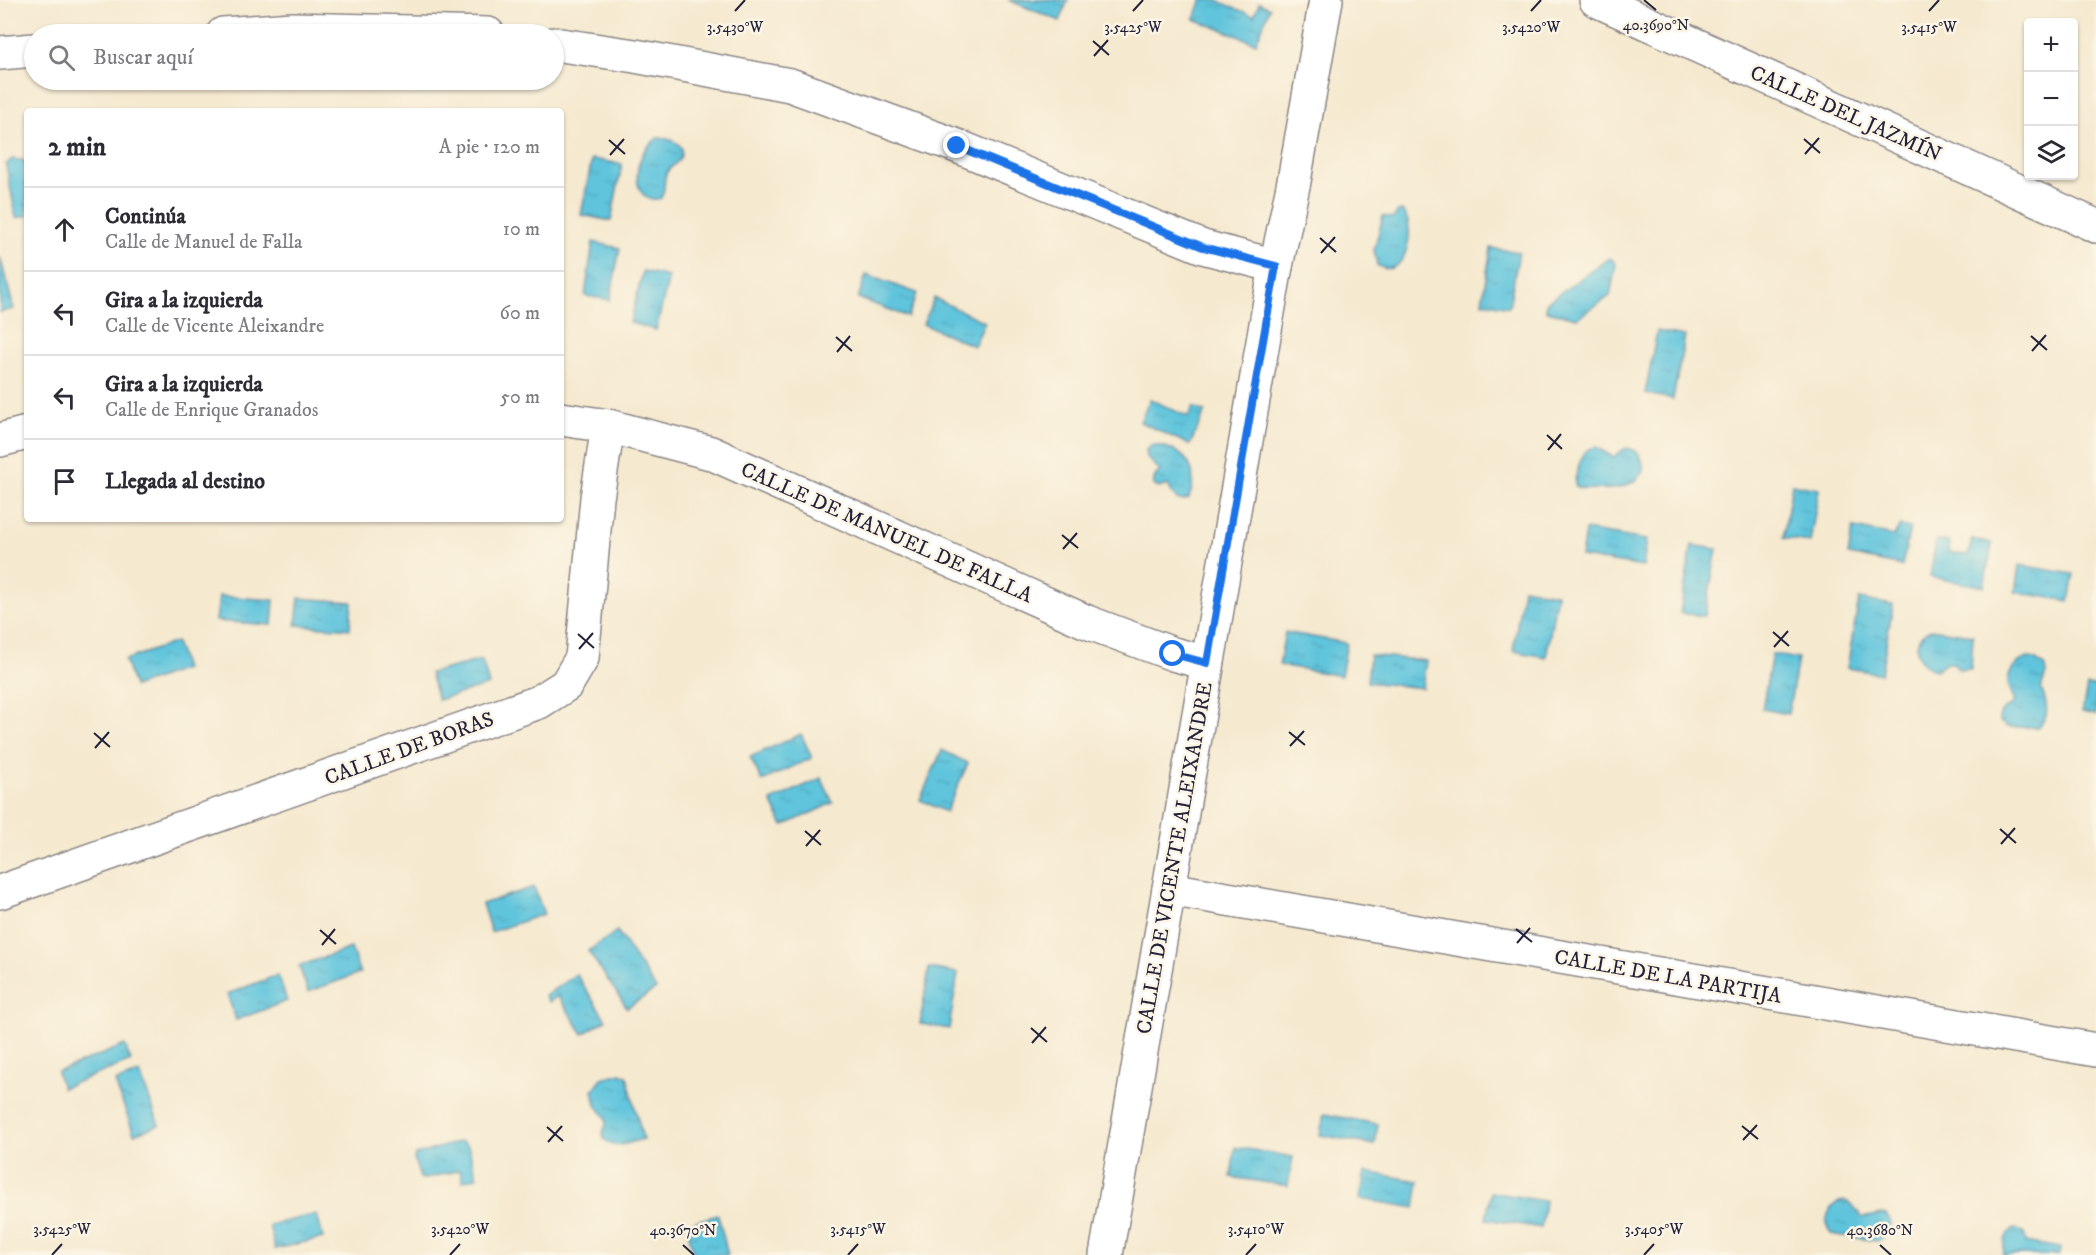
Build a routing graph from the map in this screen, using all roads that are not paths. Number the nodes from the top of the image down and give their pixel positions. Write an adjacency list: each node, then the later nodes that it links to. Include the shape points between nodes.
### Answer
1 (1326, 0): 7 (street, CALLE DE VICENTE ALEIXANDRE)
2 (1596, 0): 6 (street, CALLE DEL JAZMÍN)
3 (564, 45): 7 (street, via 790,85 957,146 1203,247)
4 (24, 51): 5 (street)
5 (0, 53)
6 (2096, 226)
7 (1276, 266): 12 (street, CALLE DE VICENTE ALEIXANDRE)
8 (564, 419): 9 (street, CALLE DE MANUEL DE FALLA)
9 (608, 426): 12 (street, CALLE DE MANUEL DE FALLA, via 711,453 1087,622); 14 (street, CALLE DE BORAS, via 582,658 566,685 539,702)
10 (24, 434): 11 (street)
11 (0, 440)
12 (1207, 663): 13 (street, CALLE DE VICENTE ALEIXANDRE)
13 (1169, 889): 15 (street, CALLE DE LA PARTIJA); 16 (street, CALLE DE VICENTE ALEIXANDRE)
14 (0, 892)
15 (2096, 1050)
16 (1106, 1255)

